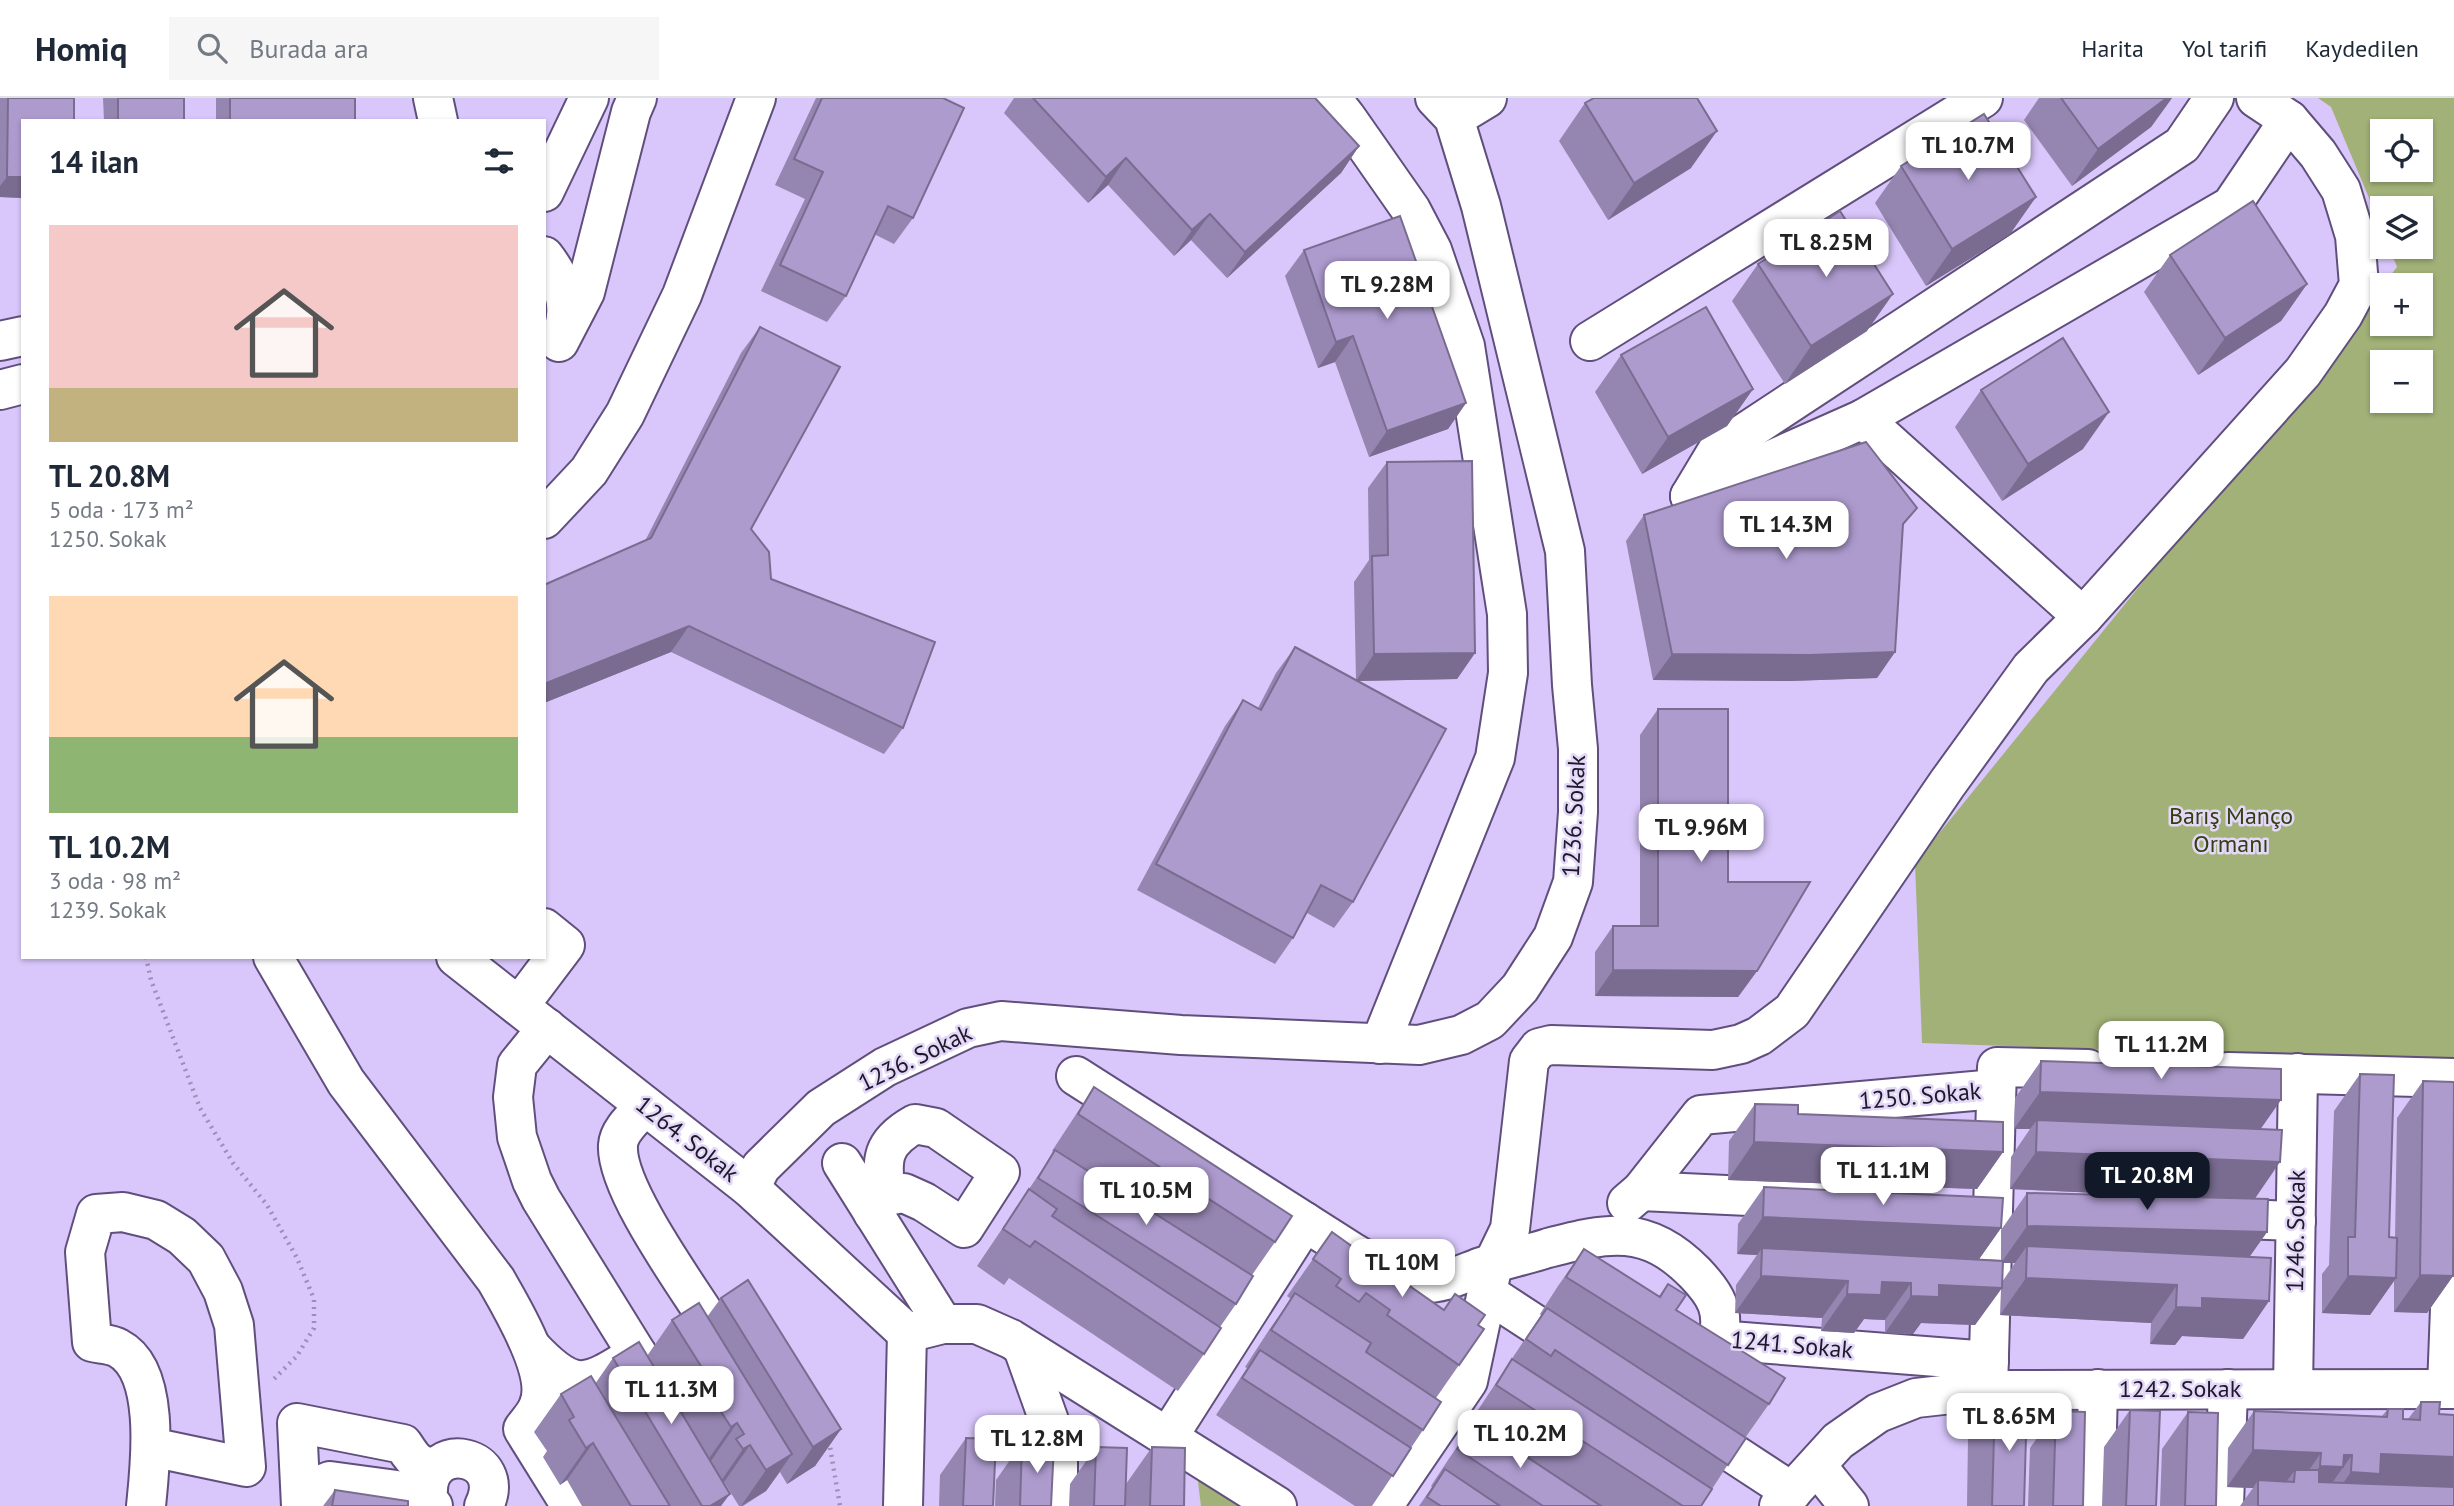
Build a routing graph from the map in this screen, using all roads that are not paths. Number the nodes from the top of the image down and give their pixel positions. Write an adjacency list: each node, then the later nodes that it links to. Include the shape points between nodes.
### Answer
1 (433, 98): 11 (street)
2 (589, 98): 13 (street)
3 (637, 98): 18 (street, via 586,292)
4 (757, 98): 22 (street, via 682,295 625,414 589,471)
5 (1331, 98): 29 (street, via 1411,210 1432,250 1457,322 1465,346 1507,614 1508,673 1495,758)
6 (1487, 98): 10 (street)
7 (1983, 98): 17 (street)
8 (2214, 98): 21 (street, via 2182,145 1717,451 1690,496)
9 (2256, 98): 12 (street)
10 (1444, 108): 27 (street, 1236. Sokak, via 1481,206 1565,551 1578,749 1573,882 1553,937)
11 (438, 119)
12 (2289, 120): 21 (street, via 2231,206); 23 (street, via 2342,190 2355,236 2359,285 2303,372)
13 (546, 188)
14 (546, 258): 18 (street, via 558,273 566,296 566,320)
15 (21, 336): 16 (street)
16 (0, 341)
17 (1590, 341)
18 (552, 352)
19 (21, 385): 20 (street)
20 (0, 390)
21 (1863, 419): 23 (street)
22 (546, 517)
23 (2082, 617): 30 (street, via 2031,668 1792,1011 1759,1036 1713,1050)
24 (546, 930): 28 (street, via 565,944)
25 (274, 959): 54 (street, via 346,1082 496,1280)
26 (459, 959): 28 (street, 1264. Sokak)
27 (1502, 1008): 29 (street, 1236. Sokak, via 1461,1035 1419,1045); 30 (street)
28 (533, 1017): 37 (street, 1264. Sokak); 56 (street, via 517,1065 513,1097 517,1137 541,1199)
29 (1380, 1044): 39 (street, 1236. Sokak, via 1001,1021 968,1028 885,1066 821,1108 761,1167)
30 (1539, 1048): 50 (street, via 1529,1061 1510,1229)
31 (2120, 1070): 36 (street, 1250. Sokak, via 1997,1067)
32 (2188, 1071): 33 (street)
33 (2298, 1073): 35 (street); 47 (street, 1246. Sokak)
34 (1076, 1076): 48 (street, 1241. Sokak)
35 (2454, 1078)
36 (1996, 1089): 40 (street, 1250. Sokak, via 1701,1115); 44 (street)
37 (645, 1105): 39 (street, 1264. Sokak); 51 (street, via 621,1134 622,1172 655,1236)
38 (842, 1163): 52 (street, via 880,1204)
39 (750, 1188): 53 (street, 1264. Sokak)
40 (1641, 1191): 41 (street); 49 (street, 1250. Sokak)
41 (1844, 1201)
42 (2454, 1202): 62 (street)
43 (1952, 1206): 44 (street)
44 (1993, 1208): 45 (street); 58 (street)
45 (2034, 1210)
46 (2186, 1217): 47 (street)
47 (2296, 1221): 61 (street, 1246. Sokak)
48 (1305, 1222): 50 (street, 1241. Sokak, via 1390,1274 1418,1283); 66 (street)
49 (1587, 1238): 50 (street, 1241. Sokak); 58 (street, 1241. Sokak, via 1621,1234 1645,1238 1687,1265 1718,1303 1722,1324 1718,1340)
50 (1490, 1278): 57 (street); 64 (street, via 1468,1381)
51 (709, 1321)
52 (943, 1324): 53 (street); 55 (street, via 977,1324)
53 (906, 1332): 76 (street)
54 (531, 1347): 56 (street, via 551,1368 579,1381 594,1380); 75 (street, via 540,1383 539,1405 523,1429)
55 (1023, 1348): 66 (street); 77 (street, via 1058,1446)
56 (637, 1361): 65 (street)
57 (1611, 1374)
58 (1988, 1376): 59 (street, 1242. Sokak); 70 (street, 1242. Sokak, via 1878,1413 1838,1441)
59 (2098, 1389): 60 (street, 1242. Sokak); 81 (street)
60 (2228, 1389): 61 (street, 1242. Sokak); 82 (street)
61 (2293, 1389): 62 (street, 1242. Sokak)
62 (2450, 1389)
63 (1668, 1411): 70 (street)
64 (1441, 1421): 67 (street); 79 (street)
65 (674, 1425)
66 (1168, 1437): 78 (street)
67 (1473, 1442)
68 (152, 1447): 68 (street, via 246,1467 234,1325 206,1259 182,1236 156,1220 123,1212 96,1214 85,1252 92,1342 119,1348 137,1368 149,1408); 72 (street)
69 (436, 1468): 71 (street, via 444,1461 464,1458 482,1469); 73 (street, via 413,1459 403,1444 297,1423); 74 (street, via 428,1487)
70 (1796, 1488): 80 (street)
71 (494, 1497)
72 (146, 1506)
73 (302, 1506): 74 (street, via 319,1485 330,1481 404,1491)
74 (433, 1506)
75 (571, 1506)
76 (904, 1506)
77 (1058, 1506)
78 (1277, 1506)
79 (1384, 1506)
80 (1849, 1506)
81 (2095, 1506)
82 (2224, 1506)

